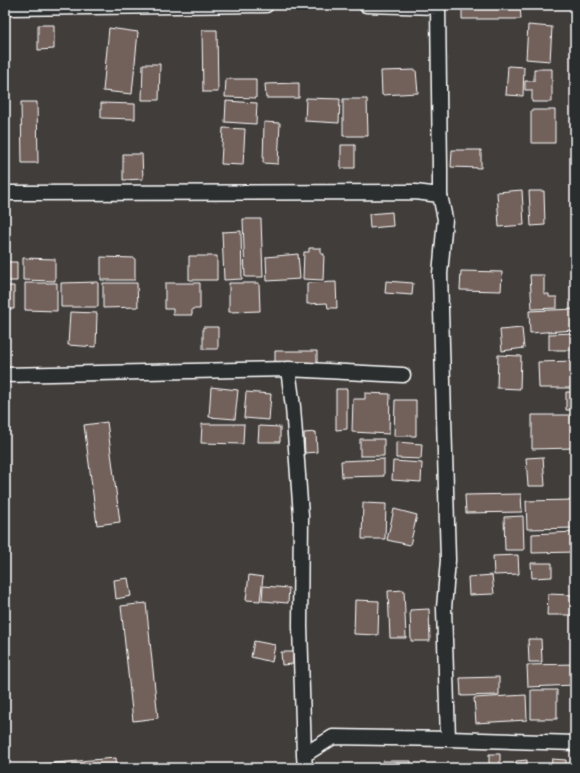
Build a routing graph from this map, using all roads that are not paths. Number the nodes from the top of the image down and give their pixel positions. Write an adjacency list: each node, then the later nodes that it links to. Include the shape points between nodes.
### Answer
1 (266, 5): 4 (street)
2 (366, 5): 3 (street)
3 (438, 6): 6 (street)
4 (5, 8)
5 (5, 193): 6 (street, via 414,192)
6 (440, 195): 10 (street, via 445,219 440,274 448,560 444,608)
7 (288, 369): 8 (street); 9 (street); 12 (street, via 301,516 300,626)
8 (5, 375)
9 (403, 375)
10 (448, 739): 11 (street); 12 (street, via 333,737)
11 (575, 743)
12 (305, 761)

